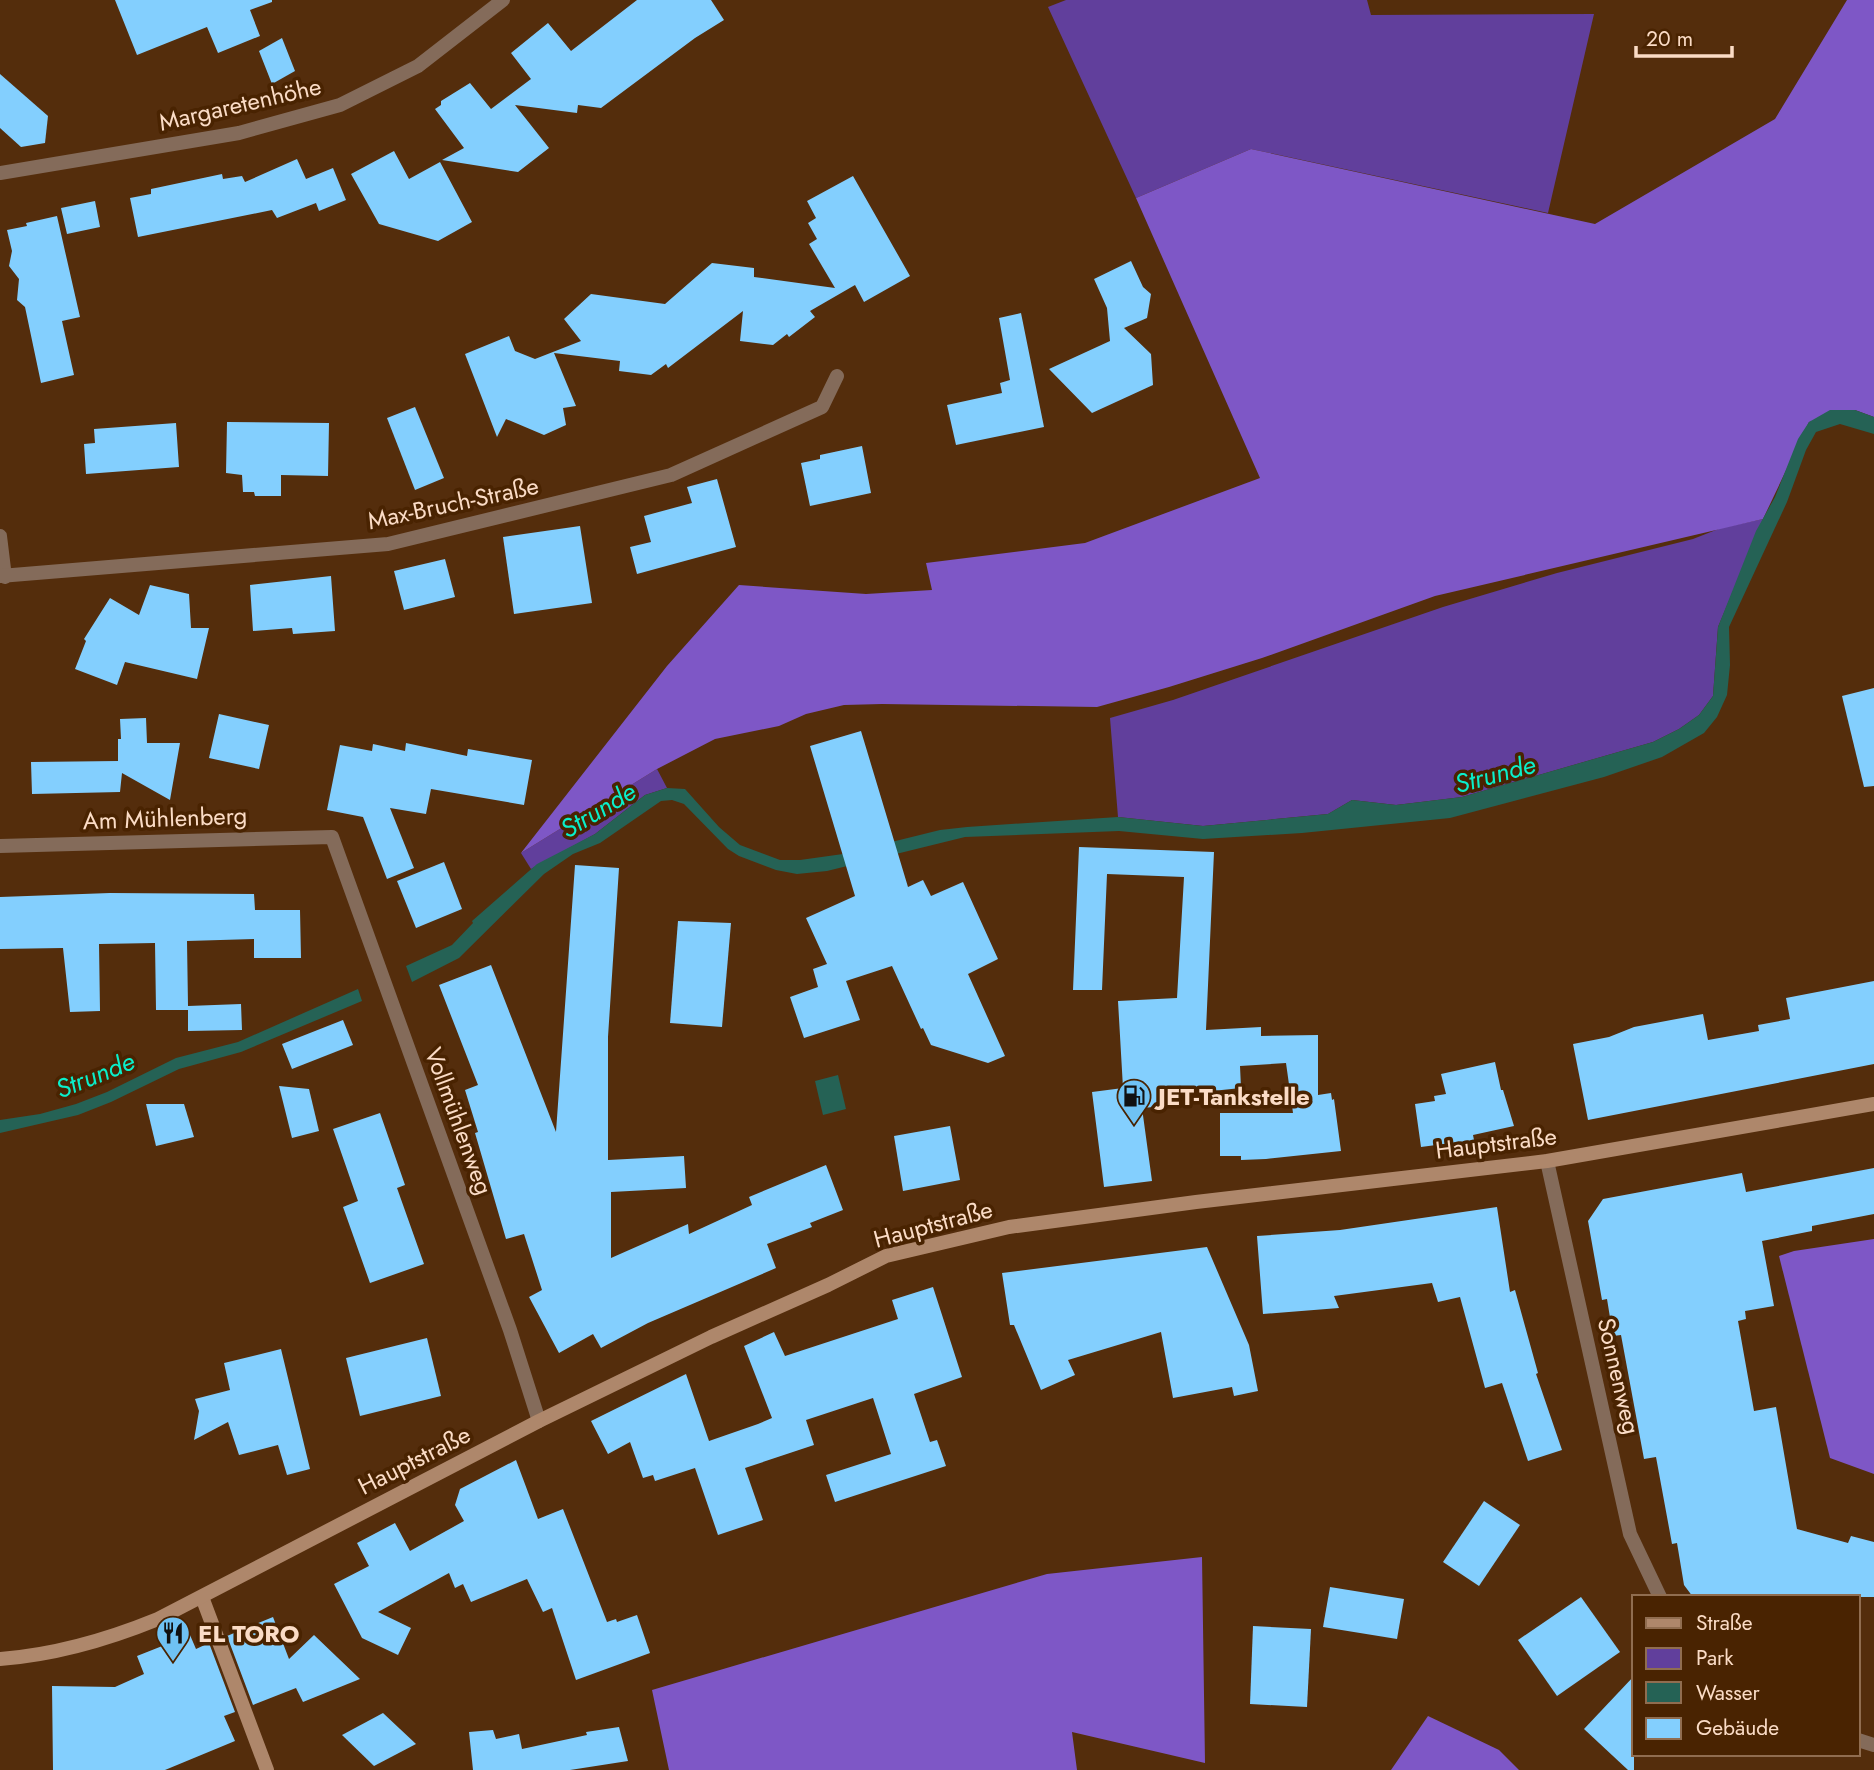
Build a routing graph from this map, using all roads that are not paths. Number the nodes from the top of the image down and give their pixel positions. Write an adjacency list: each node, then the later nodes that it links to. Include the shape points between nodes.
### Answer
1 (503, 0): 2 (street, Margaretenhöhe, via 418,66 340,104 239,133)
2 (0, 173)
3 (837, 376): 5 (street, Max-Bruch-Straße, via 822,407 671,475 563,502 388,544)
4 (0, 536): 5 (street)
5 (3, 577)
6 (332, 837): 7 (street, Am Mühlenberg); 10 (street, Vollmühlenweg)
7 (0, 846)
8 (1874, 1104): 9 (main road, Hauptstraße)
9 (1547, 1161): 10 (main road, Hauptstraße, via 1009,1227 887,1256); 11 (street, Sonnenweg, via 1630,1534)
10 (539, 1421): 12 (main road, Hauptstraße)
11 (1659, 1595)
12 (202, 1597): 13 (main road, Hauptstraße, via 143,1625 92,1642); 14 (main road)
13 (0, 1659)
14 (267, 1770)

